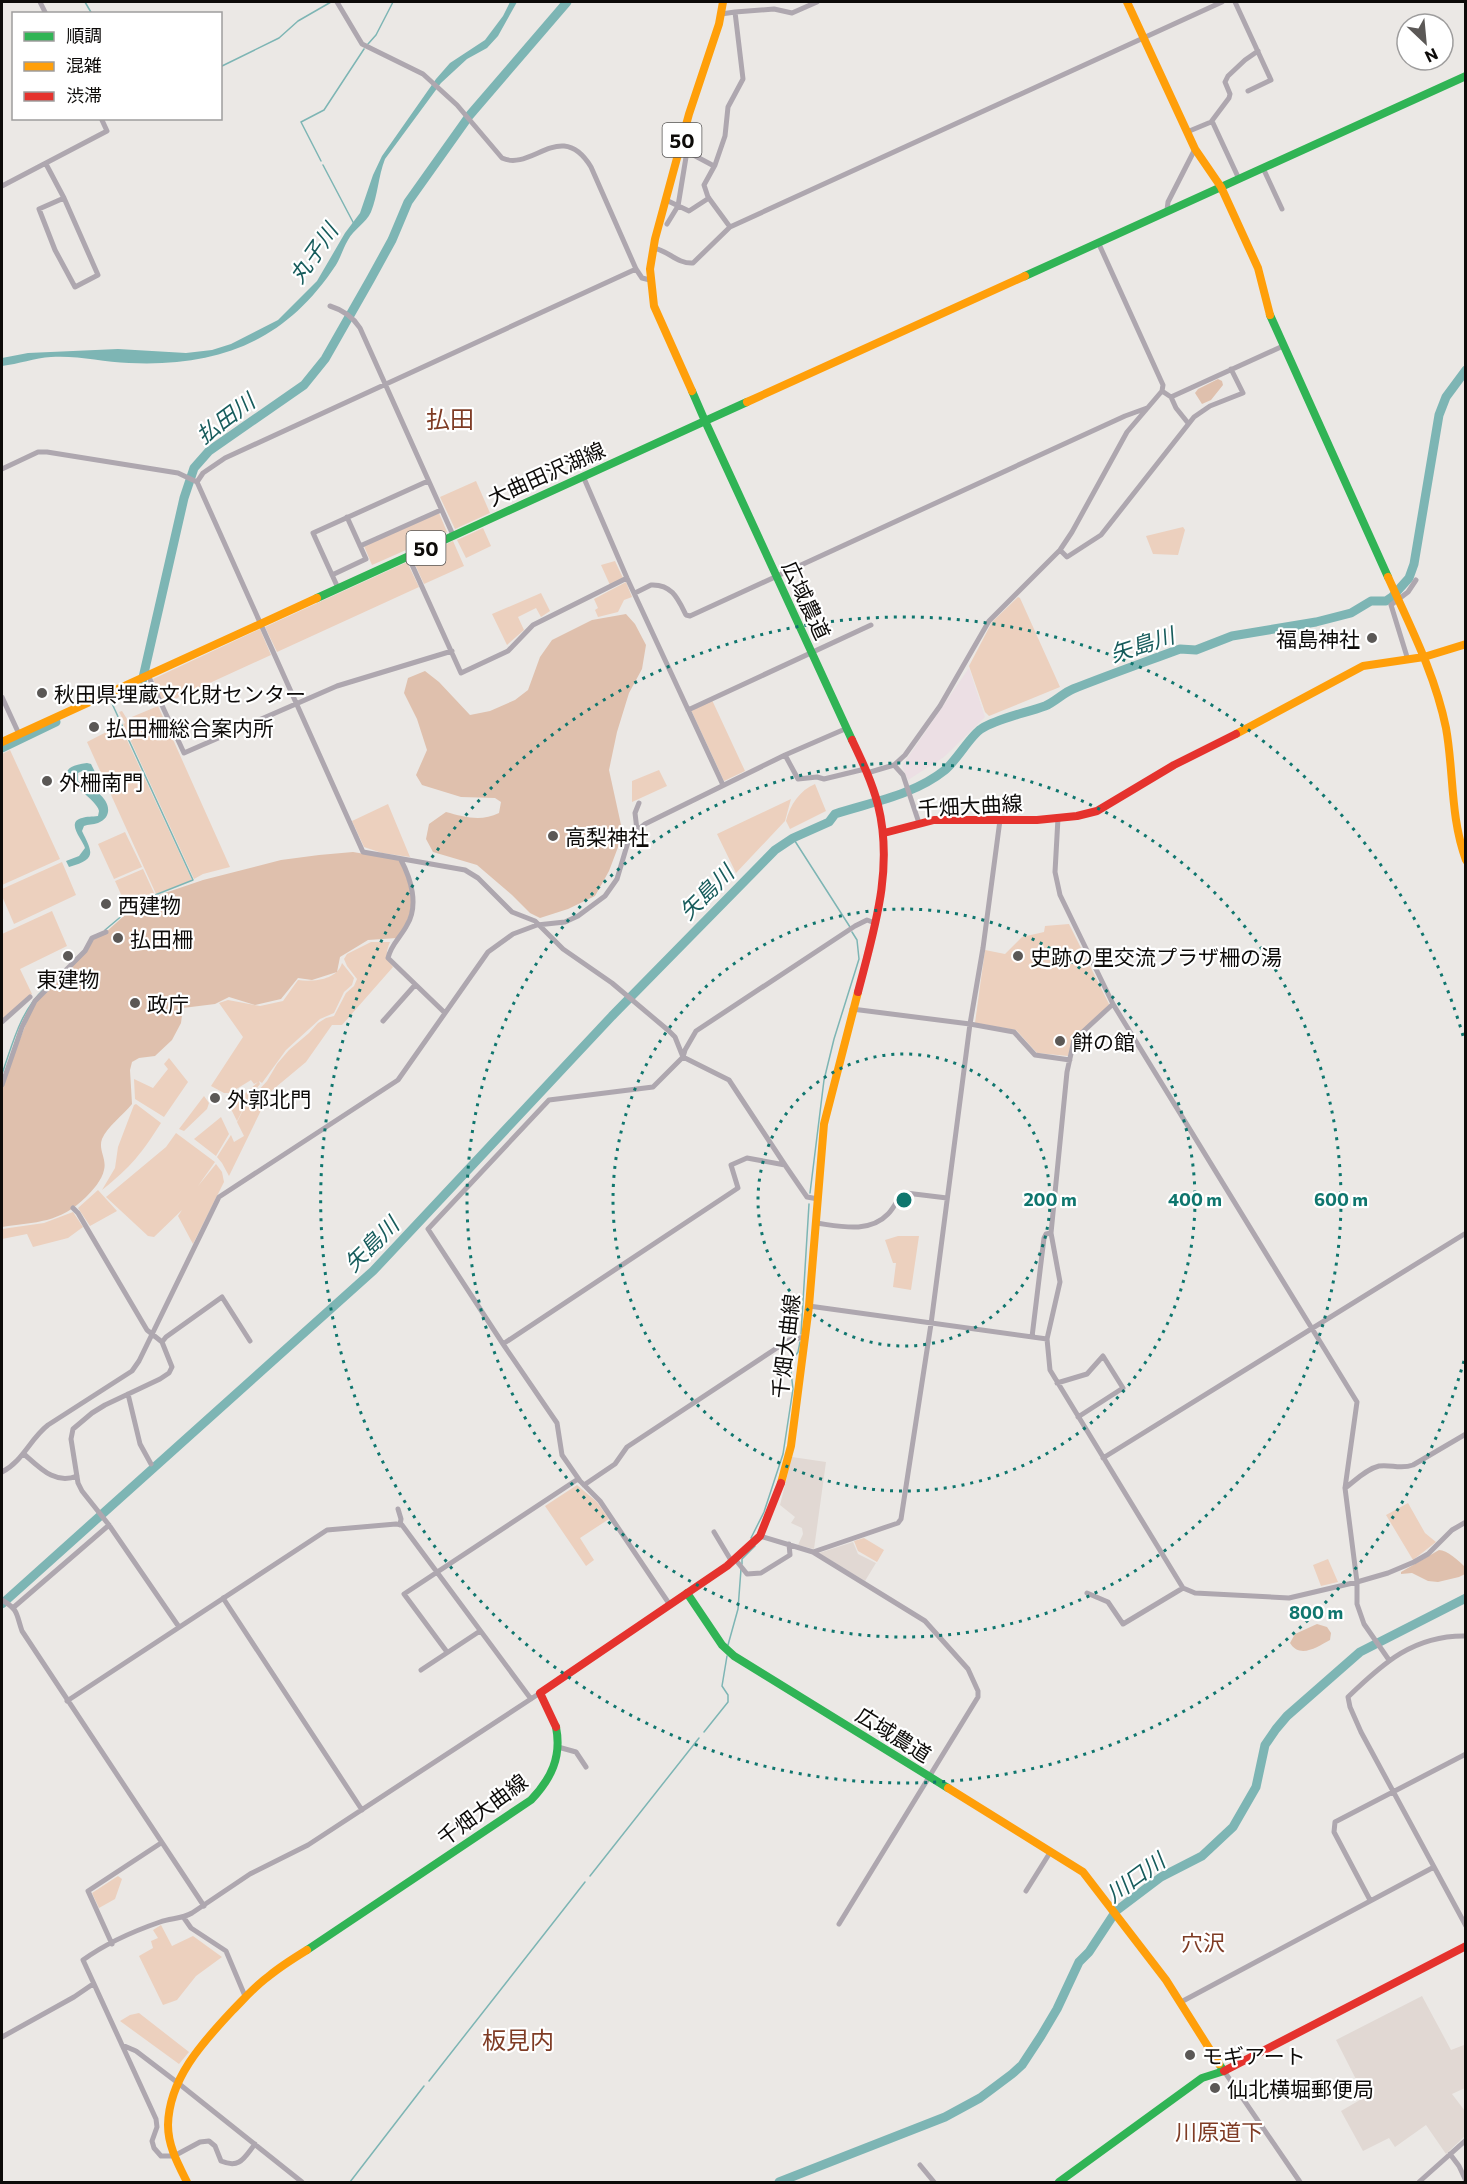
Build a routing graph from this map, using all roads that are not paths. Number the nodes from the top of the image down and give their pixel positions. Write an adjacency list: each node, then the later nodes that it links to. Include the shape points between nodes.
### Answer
1 (337, 2): 38 (street, via 362,45 423,74 457,105 502,158 513,161 563,146 584,156)
2 (723, 2): 8 (main road, 50)
3 (817, 2): 7 (street, via 792,13 774,9)
4 (1127, 2): 9 (main road)
5 (1222, 2): 9 (street)
6 (1235, 2): 10 (street)
7 (735, 12): 8 (street); 19 (street, via 743,79 728,107 725,136)
8 (721, 14): 17 (main road, 50, via 683,138)
9 (1144, 37): 15 (main road); 35 (street)
10 (1258, 51): 12 (street, via 1271,80); 14 (street, via 1228,76 1225,82 1229,98)
11 (1466, 75): 20 (main road, 大曲田沢湖線)
12 (1248, 91)
13 (102, 120): 18 (street, via 107,131)
14 (1212, 121): 15 (street); 21 (street)
15 (1187, 132): 16 (main road)
16 (1195, 149): 24 (main road); 31 (street)
17 (683, 150): 19 (street); 22 (main road, 50); 25 (street)
18 (46, 164): 23 (street); 26 (street)
19 (714, 166): 27 (street, via 704,185)
20 (1263, 168): 21 (main road, 大曲田沢湖線); 30 (street)
21 (1239, 179): 24 (main road, 大曲田沢湖線)
22 (670, 184): 25 (street); 28 (main road, 50)
23 (2, 186)
24 (1221, 187): 31 (main road, 大曲田沢湖線); 41 (main road, via 1258,268)
25 (682, 188): 29 (street)
26 (64, 198): 26 (street, via 98,275 75,287 39,209)
27 (709, 198): 29 (street, via 689,211); 35 (street)
28 (666, 200): 29 (street); 32 (main road, 50)
29 (678, 206): 33 (street)
30 (1282, 209)
31 (1167, 210): 36 (main road, 大曲田沢湖線)
32 (662, 212): 33 (street); 37 (main road, 50)
33 (672, 218): 34 (street)
34 (667, 224)
35 (730, 227): 37 (street, via 693,263)
36 (1098, 242): 44 (street, via 1163,385); 47 (main road, 大曲田沢湖線)
37 (653, 248): 39 (main road, 50)
38 (636, 269): 39 (street, via 642,278); 43 (street)
39 (650, 280): 47 (main road, 50, via 654,306)
40 (330, 306): 43 (street, via 355,321)
41 (1283, 346): 42 (street); 65 (main road)
42 (1231, 369): 45 (street); 48 (street, via 1243,393 1202,410)
43 (385, 384): 51 (street); 52 (street, via 225,458)
44 (1162, 391): 45 (street); 46 (street)
45 (1171, 397): 48 (street)
46 (1149, 408): 57 (street, via 1115,451); 60 (street)
47 (705, 421): 50 (main road, 大曲田沢湖線 / 50); 60 (main road, 広域農道)
48 (1188, 423): 57 (street, via 1101,535 1067,557)
49 (2, 469): 52 (street, via 38,452 47,452 178,473)
50 (583, 476): 55 (main road, 大曲田沢湖線 / 50); 61 (street)
51 (429, 481): 53 (street); 54 (street)
52 (196, 482): 66 (street)
53 (441, 510): 55 (street); 56 (street)
54 (348, 517): 56 (street); 59 (street, via 314,533)
55 (453, 535): 58 (main road, 大曲田沢湖線 / 50)
56 (360, 546): 59 (street, via 366,559)
57 (1060, 550): 81 (street, via 988,621 940,706)
58 (408, 556): 63 (main road, 大曲田沢湖線 / 50); 69 (street)
59 (332, 575): 63 (street)
60 (776, 576): 64 (street, via 690,616 671,590 651,585); 70 (main road, 広域農道)
61 (627, 579): 64 (street); 69 (street, via 533,625 508,651 462,673)
62 (1416, 580): 65 (street)
63 (338, 588): 66 (main road, 大曲田沢湖線 / 50)
64 (635, 593): 76 (street)
65 (1399, 600): 71 (main road); 72 (street, via 1391,605)
66 (261, 623): 73 (main road, 大曲田沢湖線 / 50); 75 (street)
67 (871, 625): 70 (street)
68 (1466, 644): 71 (main road, 千畑大曲線)
69 (452, 651): 75 (street, via 337,687)
70 (811, 652): 76 (street); 77 (main road, 広域農道)
71 (1425, 657): 72 (main road, 千畑大曲線); 91 (main road, via 1446,732 1458,838)
72 (1408, 660): 85 (main road, 千畑大曲線, via 1363,666 1174,765 1097,811)
73 (146, 675): 75 (street, via 184,753); 78 (main road, 大曲田沢湖線 / 50)
74 (2, 697): 78 (street)
75 (296, 705): 90 (street, via 363,852)
76 (688, 710): 83 (street)
77 (845, 729): 80 (street); 82 (main road, 広域農道)
78 (19, 734): 79 (main road, 大曲田沢湖線 / 50)
79 (2, 742)
80 (785, 755): 82 (street, via 798,779 824,779); 83 (street)
81 (894, 765): 82 (street); 87 (street, via 903,775)
82 (866, 771): 89 (main road, 広域農道)
83 (723, 785): 88 (street)
84 (639, 803): 88 (street, via 635,813)
85 (1058, 818): 86 (main road, 千畑大曲線); 97 (street, via 1055,872 1060,895)
86 (1000, 820): 87 (main road, 千畑大曲線); 102 (street)
87 (919, 823): 89 (main road, 千畑大曲線)
88 (637, 830): 93 (street, via 627,842 617,879 605,896 565,922)
89 (884, 832): 92 (main road, 千畑大曲線, via 882,893)
90 (401, 860): 93 (street, via 465,870 512,912); 95 (street, via 413,906 408,924 388,958)
91 (1466, 860)
92 (875, 922): 98 (main road, 千畑大曲線); 103 (street, via 867,920 848,930 696,1031)
93 (537, 925): 99 (street, via 513,934 488,952); 103 (street, via 672,1034)
94 (106, 932): 105 (street, via 92,938 85,951 35,1001)
95 (415, 985): 99 (street); 100 (street)
96 (30, 997): 101 (street)
97 (1113, 1004): 104 (street, via 1074,1040); 115 (street)
98 (852, 1009): 102 (street); 108 (main road, 千畑大曲線, via 824,1124)
99 (445, 1013): 116 (street, via 398,1080 219,1197)
100 (383, 1020)
101 (2, 1022)
102 (970, 1024): 104 (street, via 1014,1032 1035,1055); 107 (street)
103 (683, 1057): 106 (street, via 729,1080); 122 (street, via 650,1089 549,1100 428,1229)
104 (1070, 1060): 111 (street)
105 (2, 1085)
106 (785, 1165): 108 (street, via 807,1197); 122 (street, via 747,1158 731,1165 738,1188)
107 (947, 1198): 110 (street, via 906,1193 885,1217 861,1227); 114 (street)
108 (818, 1199): 110 (main road, 千畑大曲線)
109 (73, 1208): 116 (street)
110 (816, 1223): 113 (main road, 千畑大曲線)
111 (1051, 1233): 117 (street, via 1044,1238); 119 (street, via 1060,1282)
112 (1466, 1233): 115 (street)
113 (809, 1306): 114 (street); 118 (main road, 千畑大曲線)
114 (931, 1324): 117 (street); 142 (street, via 901,1519)
115 (1312, 1327): 128 (street); 134 (street, via 1357,1402)
116 (151, 1334): 121 (street); 127 (street, via 132,1371 48,1425)
117 (1032, 1337): 119 (street)
118 (805, 1338): 133 (street, via 789,1340 627,1447 615,1464); 140 (main road, 千畑大曲線, via 792,1446)
119 (1047, 1339): 123 (street, via 1050,1370)
120 (250, 1341): 121 (street, via 222,1297)
121 (162, 1342): 124 (street, via 171,1361 169,1373)
122 (503, 1344): 132 (street, via 558,1423 562,1455)
123 (1057, 1383): 125 (street); 125 (street, via 1087,1374 1103,1356 1123,1388)
124 (128, 1394): 129 (street, via 140,1444); 131 (street, via 105,1405 73,1429)
125 (1078, 1417): 128 (street)
126 (1466, 1434): 134 (street, via 1413,1465 1371,1468)
127 (24, 1454): 130 (street); 131 (street, via 54,1478)
128 (1103, 1458): 146 (street)
129 (151, 1464)
130 (2, 1472)
131 (77, 1476): 137 (street, via 82,1491)
132 (578, 1479): 133 (street); 144 (street)
133 (584, 1485): 151 (street, via 600,1501)
134 (1345, 1488): 145 (street)
135 (398, 1509): 138 (street)
136 (1466, 1522): 145 (street, via 1414,1562)
137 (109, 1525): 152 (street); 153 (street)
138 (400, 1525): 144 (street); 149 (street, via 327,1530)
139 (714, 1532): 143 (street)
140 (760, 1536): 141 (street); 143 (main road, 千畑大曲線)
141 (789, 1544): 142 (street); 143 (street, via 790,1556 761,1573 752,1575)
142 (813, 1552): 165 (street, via 926,1621 968,1669 978,1697)
143 (735, 1562): 147 (main road, 千畑大曲線)
144 (437, 1573): 154 (street); 156 (street, via 404,1594)
145 (1357, 1582): 146 (street, via 1289,1598 1195,1593); 157 (street, via 1357,1604 1368,1630)
146 (1183, 1588): 148 (street, via 1123,1624 1108,1602)
147 (687, 1593): 151 (main road, 千畑大曲線); 165 (main road, 広域農道, via 722,1646 734,1656)
148 (1087, 1593)
149 (223, 1598): 153 (street); 167 (street)
150 (2, 1600): 152 (street)
151 (670, 1605): 159 (main road, 千畑大曲線)
152 (13, 1607): 161 (street, via 22,1631)
153 (180, 1627): 161 (street)
154 (480, 1630): 156 (street); 160 (street)
155 (1466, 1636): 157 (street, via 1439,1637)
156 (447, 1652): 158 (street)
157 (1389, 1660): 166 (street, via 1348,1697 1361,1732)
158 (421, 1670)
159 (540, 1693): 160 (street); 162 (main road, 千畑大曲線, via 556,1725)
160 (531, 1699): 167 (street)
161 (68, 1701): 168 (street)
162 (558, 1747): 164 (street, via 576,1752); 180 (main road, 千畑大曲線, via 549,1780 533,1799 268,1976)
163 (1466, 1754): 166 (street)
164 (586, 1767)
165 (930, 1777): 169 (main road, 広域農道); 175 (street)
166 (1394, 1791): 170 (street); 172 (street, via 1334,1826)
167 (362, 1810): 173 (street)
168 (161, 1843): 173 (street); 177 (street, via 88,1891)
169 (1052, 1851): 171 (street); 181 (main road, 広域農道, via 1083,1872)
170 (1434, 1866): 172 (street); 176 (street)
171 (1026, 1891)
172 (1370, 1900): 181 (street)
173 (204, 1905): 174 (street)
174 (184, 1918): 177 (street, via 162,1921); 180 (street, via 191,1928 226,1951)
175 (839, 1924)
176 (1466, 1926)
177 (112, 1944): 179 (street, via 83,1960)
178 (1466, 1946): 184 (main road)
179 (93, 1984): 182 (street); 183 (street)
180 (245, 1996): 185 (main road, 千畑大曲線, via 197,2050)
181 (1181, 2002): 184 (main road)
182 (2, 2037)
183 (122, 2045): 185 (street); 189 (street, via 156,2119 154,2148 161,2156)
184 (1224, 2071): 196 (main road, via 1202,2078); 197 (street)
185 (178, 2083): 187 (street); 189 (main road, 千畑大曲線, via 168,2124)
186 (1466, 2140): 188 (street)
187 (255, 2144): 189 (street, via 238,2163 221,2161 210,2141); 194 (street)
188 (1450, 2154): 192 (street); 198 (street)
189 (174, 2156): 193 (main road, 千畑大曲線)
190 (1466, 2163): 192 (street)
191 (920, 2165): 195 (street)
192 (1459, 2166): 199 (street)
193 (187, 2182)
194 (298, 2182)
195 (934, 2182)
196 (1059, 2182)
197 (1300, 2182)
198 (1419, 2182)
199 (1465, 2182)

